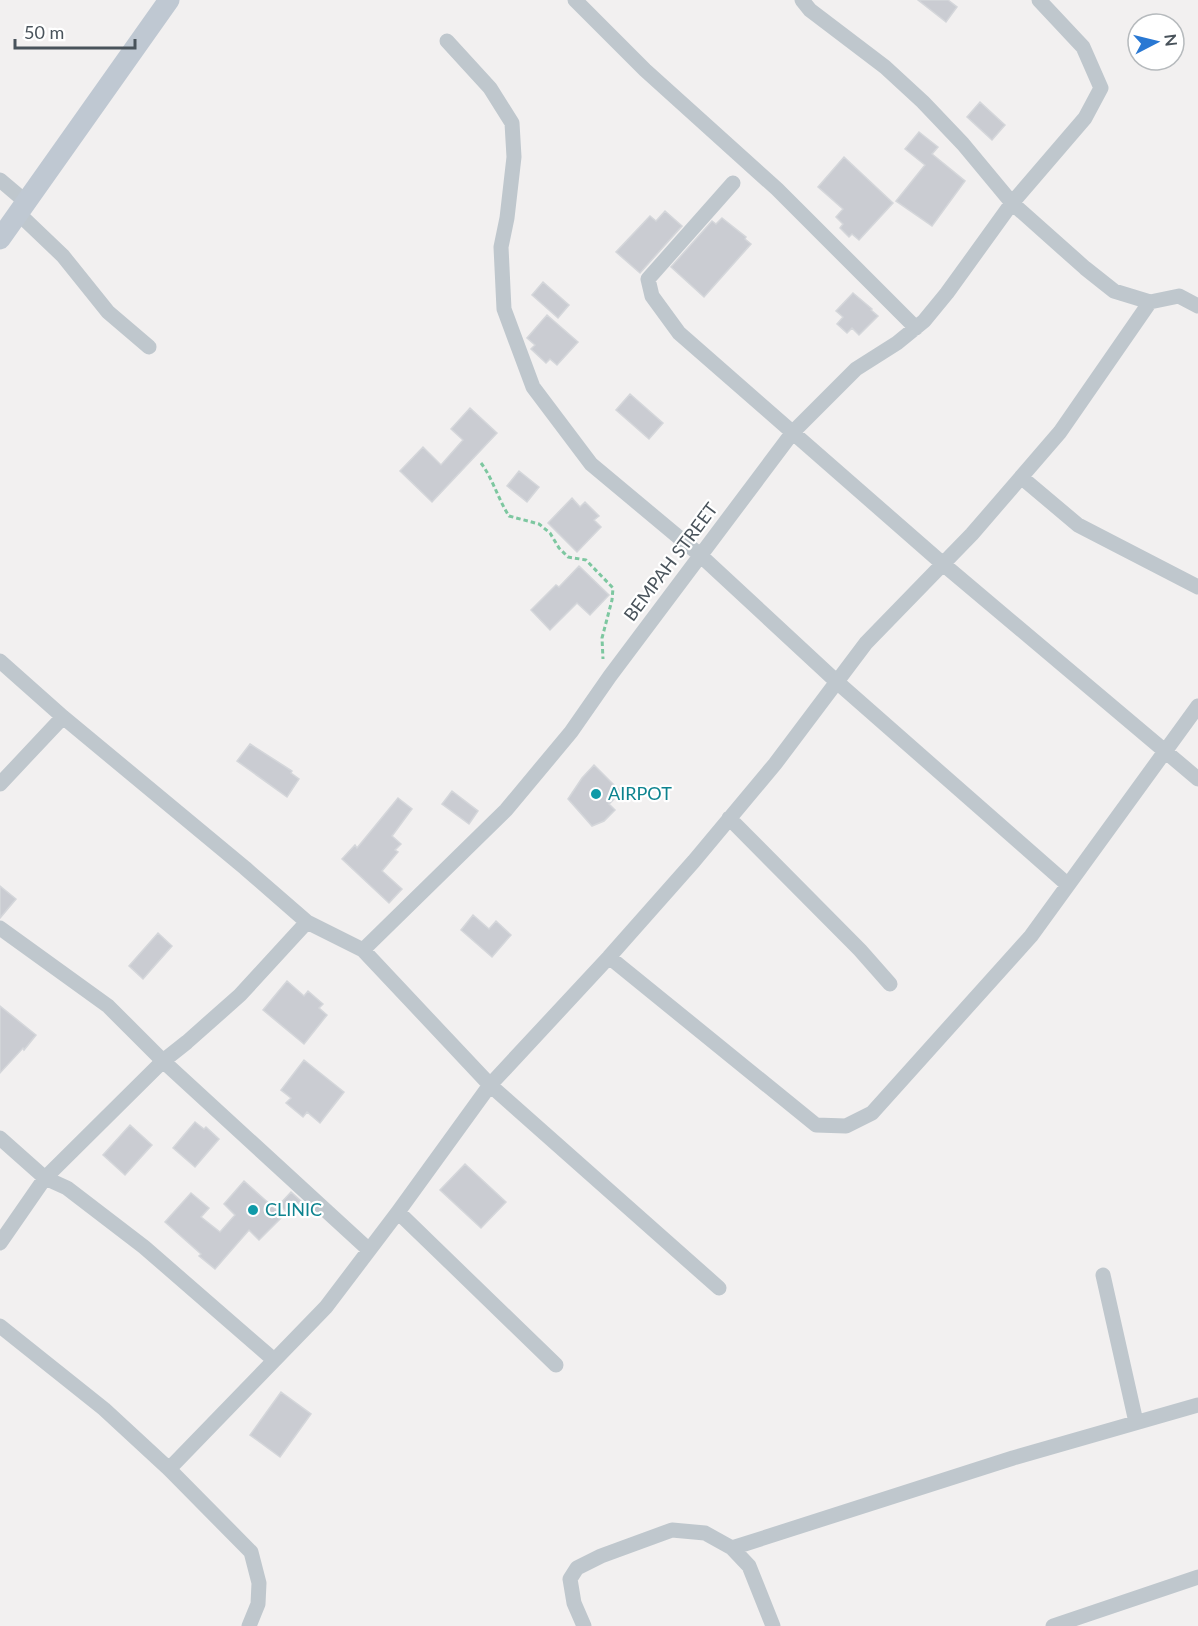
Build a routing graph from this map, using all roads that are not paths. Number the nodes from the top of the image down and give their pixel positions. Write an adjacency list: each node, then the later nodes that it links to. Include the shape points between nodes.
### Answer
1 (169, 0): 9 (street)
2 (575, 0): 13 (street, via 645,70 777,189)
3 (802, 0): 8 (street, via 923,102)
4 (1039, 0): 8 (street, BEMPAH STREET, via 1083,48 1101,88 1085,118)
5 (447, 41): 17 (street, via 490,88 512,123 514,157 501,248 504,309 533,387 591,464)
6 (0, 180): 9 (street)
7 (733, 183): 15 (street, via 648,279 652,296 679,333)
8 (1012, 203): 11 (street, via 1114,291); 13 (street, BEMPAH STREET, via 947,293)
9 (22, 207): 10 (street); 14 (street, via 108,312)
10 (0, 239)
11 (1150, 302): 12 (street, via 1179,296); 16 (street, via 1060,432)
12 (1198, 306)
13 (916, 328): 15 (street, BEMPAH STREET, via 856,369)
14 (149, 347)
15 (793, 432): 17 (street, BEMPAH STREET); 18 (street)
16 (1021, 477): 18 (street); 19 (street, via 1078,525)
17 (700, 555): 21 (street); 31 (street, BEMPAH STREET, via 571,732 506,810)
18 (943, 564): 21 (street, via 866,643); 24 (street)
19 (1198, 587)
20 (0, 661): 23 (street)
21 (837, 682): 27 (street); 28 (street)
22 (1198, 706): 24 (street)
23 (63, 717): 26 (street); 29 (street)
24 (1165, 750): 25 (street); 28 (street)
25 (1198, 779)
26 (0, 784)
27 (729, 818): 32 (street); 33 (street)
28 (1068, 885): 32 (street, via 1031,936 872,1113 846,1126 816,1125)
29 (307, 922): 31 (street); 34 (street, via 240,995)
30 (0, 928): 34 (street, via 108,1006)
31 (363, 950): 35 (street)
32 (609, 957): 35 (street)
33 (890, 984)
34 (163, 1061): 37 (street); 40 (street)
35 (490, 1085): 38 (street); 42 (street)
36 (0, 1138): 37 (street)
37 (45, 1178): 39 (street); 44 (street, via 67,1188 144,1247)
38 (399, 1212): 40 (street); 45 (street)
39 (0, 1243)
40 (369, 1250): 44 (street, via 326,1307)
41 (1103, 1275): 47 (street)
42 (719, 1288)
43 (0, 1326): 48 (street, via 104,1409)
44 (274, 1360): 48 (street)
45 (556, 1365)
46 (1198, 1405): 47 (street)
47 (1136, 1422): 49 (street)
48 (169, 1469): 51 (street, via 251,1552 259,1583 258,1604)
49 (732, 1548): 52 (street, via 705,1533 672,1530 577,1568 570,1580); 53 (street, via 749,1566)
50 (1198, 1577): 54 (street)
51 (249, 1626)
52 (584, 1626)
53 (773, 1626)
54 (1055, 1626)

